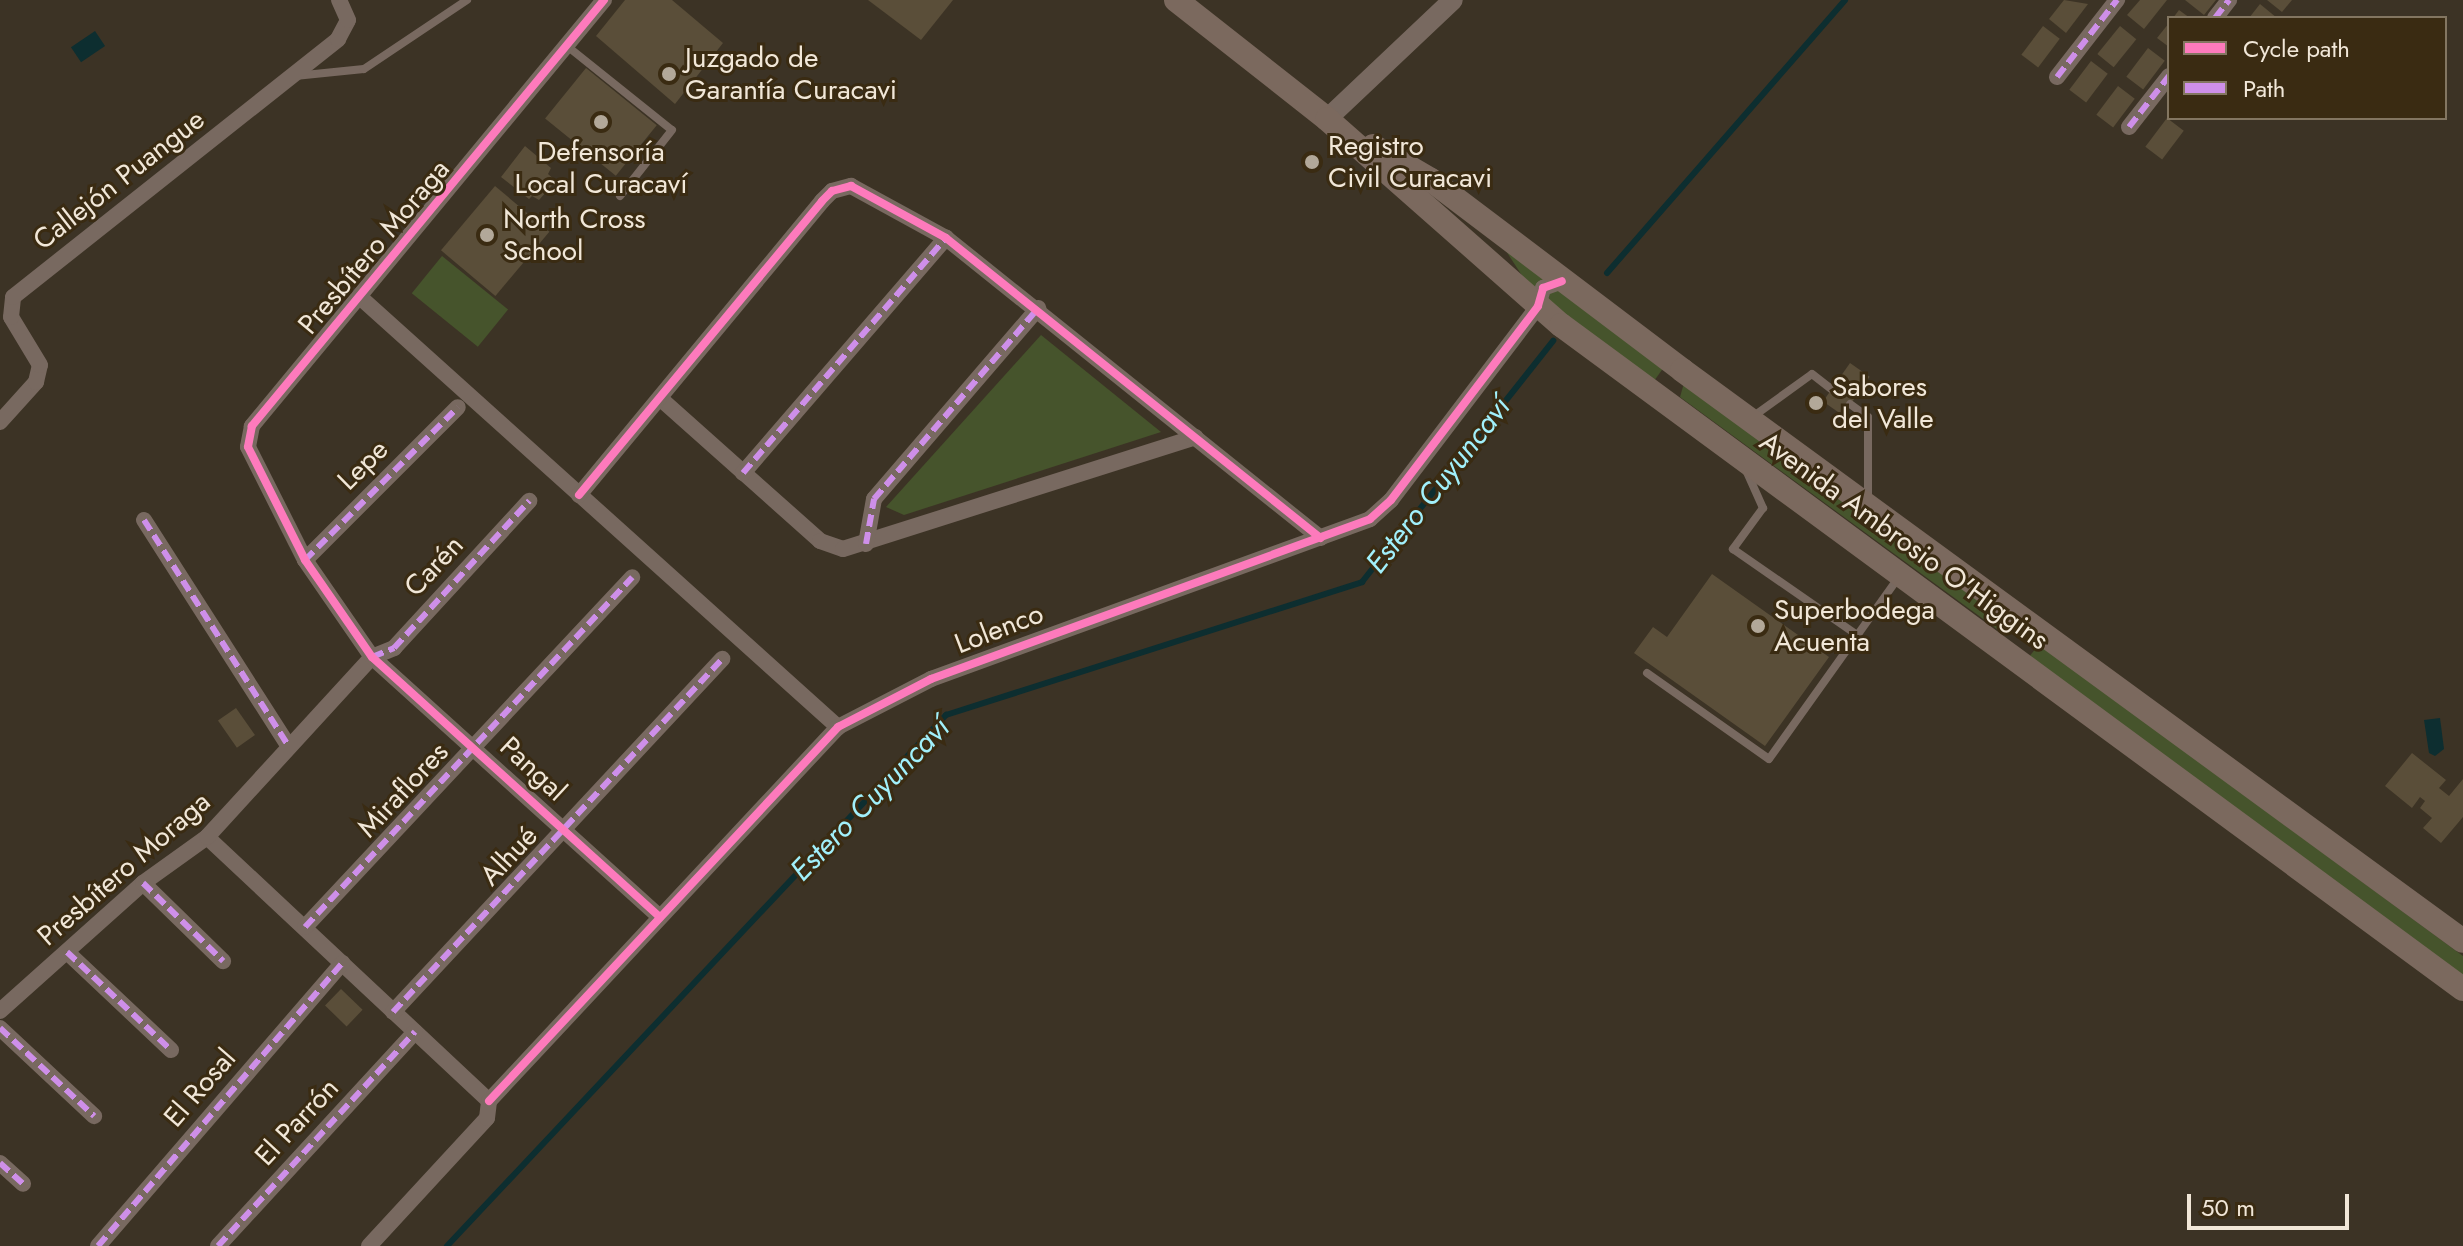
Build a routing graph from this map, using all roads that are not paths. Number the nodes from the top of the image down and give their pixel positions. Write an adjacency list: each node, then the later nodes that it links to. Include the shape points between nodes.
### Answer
1 (339, 0): 10 (street, Callejón Puangue, via 348,20 338,39)
2 (467, 0): 10 (lane, via 364,69)
3 (604, 0): 9 (street, Presbítero Moraga)
4 (1176, 0): 13 (main road, Avenida Ambrosio O'Higgins)
5 (1453, 0): 13 (street)
6 (2117, 0): 11 (street)
7 (2229, 0): 8 (street)
8 (2217, 16)
9 (567, 46): 15 (lane, via 672,130); 18 (street, Presbítero Moraga)
10 (294, 76): 26 (street, Callejón Puangue, via 13,297 11,317 40,365 36,382)
11 (2057, 77)
12 (2167, 79): 14 (street)
13 (1327, 119): 17 (main road, Avenida Ambrosio O'Higgins, via 1431,180); 19 (main road, Avenida Ambrosio O'Higgins)
14 (2129, 127)
15 (620, 196)
16 (946, 238): 20 (street); 22 (street, via 865,191 851,186 832,191); 29 (street)
17 (1562, 281): 19 (street, Lolenco, via 1543,288); 25 (main road, Avenida Ambrosio O'Higgins)
18 (361, 298): 30 (street); 36 (street, Presbítero Moraga, via 252,426 248,447)
19 (1538, 306): 28 (main road, Avenida Ambrosio O'Higgins); 34 (street, Lolenco, via 1382,511)
20 (1038, 308): 27 (street); 35 (street, via 874,499)
21 (1831, 389): 25 (lane, via 1812,374)
22 (662, 400): 29 (street); 30 (street)
23 (1850, 404): 32 (lane, via 1868,417)
24 (458, 407): 36 (street, Lepe)
25 (1751, 419): 32 (main road, Avenida Ambrosio O'Higgins)
26 (0, 422)
27 (1196, 437): 34 (street); 35 (street)
28 (1742, 460): 37 (main road, Avenida Ambrosio O'Higgins); 40 (lane, via 1763,508 1733,549)
29 (743, 473): 35 (street, via 827,545 843,549)
30 (579, 495): 45 (street)
31 (529, 501): 42 (street, Carén, via 394,648)
32 (1868, 503): 39 (main road, Avenida Ambrosio O'Higgins)
33 (144, 520): 47 (street)
34 (1321, 538): 45 (street, Lolenco, via 931,679)
35 (866, 544)
36 (305, 560): 42 (street, Presbítero Moraga)
37 (1900, 576): 40 (lane); 41 (main road, Avenida Ambrosio O'Higgins)
38 (632, 577): 46 (street, Miraflores)
39 (2034, 623): 41 (main road, via 2030,644); 50 (main road, Avenida Ambrosio O'Higgins)
40 (1857, 635): 44 (lane, via 1769,759)
41 (2007, 654): 51 (main road, Avenida Ambrosio O'Higgins)
42 (372, 657): 46 (street, Pangal); 47 (street, Presbítero Moraga)
43 (722, 659): 48 (street, Alhué)
44 (1647, 673)
45 (838, 727): 53 (street, Lolenco)
46 (476, 746): 48 (street, Pangal); 54 (street, Miraflores)
47 (289, 747): 49 (street, Presbítero Moraga)
48 (565, 829): 53 (street, Pangal); 61 (street, Alhué)
49 (207, 837): 52 (street, Presbítero Moraga); 54 (street)
50 (2338, 849): 51 (main road, via 2316,862); 55 (main road, Avenida Ambrosio O'Higgins)
51 (2316, 882): 59 (main road, Avenida Ambrosio O'Higgins)
52 (143, 883): 56 (street, Presbítero Moraga); 57 (street)
53 (660, 917): 65 (street, Lolenco)
54 (305, 927): 58 (street)
55 (2463, 941)
56 (67, 952): 60 (street, Presbítero Moraga); 64 (street)
57 (223, 961)
58 (342, 963): 61 (street); 69 (street, El Rosal)
59 (2463, 989)
60 (0, 1011)
61 (393, 1012): 63 (street)
62 (0, 1028): 66 (street)
63 (415, 1032): 65 (street); 70 (street, El Parrón)
64 (171, 1050)
65 (489, 1101): 71 (street, Lolenco, via 487,1118)
66 (94, 1116)
67 (0, 1163): 68 (street)
68 (23, 1184)
69 (98, 1246)
70 (218, 1246)
71 (369, 1246)

